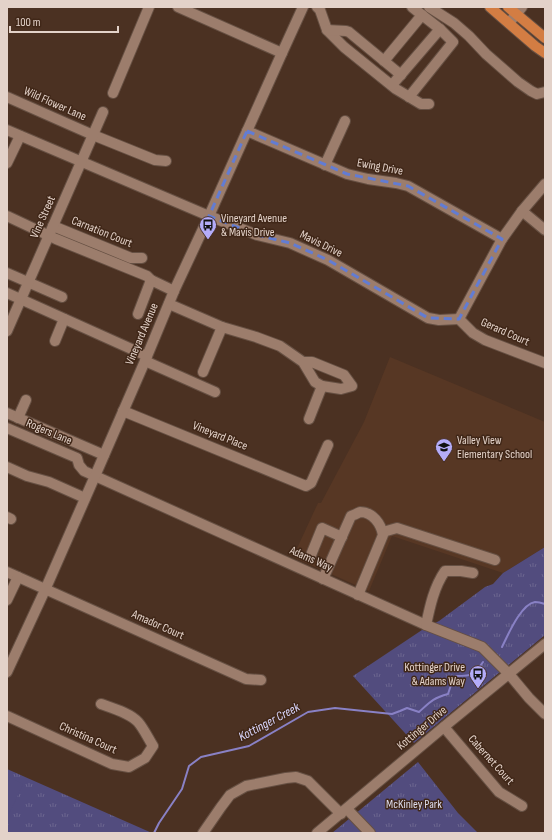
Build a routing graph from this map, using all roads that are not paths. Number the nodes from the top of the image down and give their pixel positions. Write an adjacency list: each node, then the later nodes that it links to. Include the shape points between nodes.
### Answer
1 (149, 7): 20 (street)
2 (178, 7): 14 (street)
3 (304, 7): 14 (street, Vineyard Avenue)
4 (317, 7): 12 (street)
5 (412, 7): 9 (street)
6 (490, 7): 10 (main road)
7 (508, 7): 8 (main road)
8 (519, 10): 10 (street); 13 (main road)
9 (425, 11): 11 (street); 16 (street); 19 (street, via 454,23 486,54 531,91 537,94)
10 (509, 23): 15 (main road)
11 (440, 29): 17 (street); 22 (street, via 453,42)
12 (328, 30): 16 (street, via 348,31); 18 (street, via 344,47)
13 (545, 38)
14 (282, 53): 27 (street, Vineyard Avenue)
15 (545, 53)
16 (384, 61): 17 (street)
17 (401, 75): 18 (street)
18 (392, 85): 22 (street)
19 (545, 92)
20 (113, 94)
21 (7, 97): 28 (street, Wild Flower Lane)
22 (409, 97): 23 (street, via 421,104)
23 (429, 104)
24 (103, 112): 28 (street, Vine Street)
25 (344, 121): 33 (street)
26 (7, 130): 29 (street, Mavis Drive)
27 (247, 131): 33 (street, Ewing Drive); 37 (street, Vineyard Avenue)
28 (93, 135): 30 (street, Wild Flower Lane, via 155,160); 31 (street, Vine Street)
29 (20, 136): 31 (street, Mavis Drive); 32 (street)
30 (166, 161)
31 (82, 162): 37 (street, Mavis Drive); 38 (street, Vine Street)
32 (7, 163)
33 (325, 165): 41 (street, Ewing Drive, via 346,174 408,186)
34 (545, 184): 35 (street)
35 (522, 211): 39 (street); 41 (street)
36 (7, 216): 40 (street)
37 (209, 216): 46 (street, Vineyard Avenue); 53 (street, Mavis Drive, via 257,235 290,243 328,260 428,318)
38 (54, 226): 40 (street, Vine Street); 42 (street, Carnation Court, via 131,258)
39 (545, 230)
40 (49, 236): 44 (street, via 147,276); 45 (street, Vine Street)
41 (502, 239): 53 (street)
42 (142, 258)
43 (7, 273): 45 (street)
44 (151, 280): 46 (street); 51 (street)
45 (28, 283): 48 (street); 49 (street, Vine Street)
46 (174, 291): 50 (street, Vineyard Avenue)
47 (7, 293): 49 (street)
48 (62, 297)
49 (21, 299): 52 (street); 55 (street, Vine Street)
50 (169, 304): 54 (street); 57 (street, Vineyard Avenue)
51 (138, 314)
52 (64, 319): 56 (street); 57 (street)
53 (459, 319): 59 (street, Gerard Court, via 473,333 486,340)
54 (222, 327): 58 (street, via 256,336 280,346); 60 (street)
55 (7, 331)
56 (55, 341)
57 (146, 358): 62 (street); 64 (street, Vineyard Avenue)
58 (302, 362): 61 (street, via 315,382); 61 (street, via 312,362 344,375 352,386 341,389)
59 (545, 363)
60 (203, 372)
61 (322, 386): 67 (street)
62 (214, 392)
63 (26, 400): 66 (street)
64 (123, 411): 69 (street, Vineyard Place, via 306,486 311,483); 70 (street, Vineyard Avenue)
65 (7, 413): 66 (street)
66 (18, 418): 70 (street)
67 (309, 419)
68 (7, 428): 72 (street, Rogers Lane, via 77,458 84,471)
69 (328, 445)
70 (104, 455): 72 (street, Vineyard Avenue)
71 (7, 467): 73 (street)
72 (95, 476): 73 (street, Vineyard Avenue); 81 (street, Adams Way)
73 (85, 498): 82 (street, Vineyard Avenue)
74 (383, 532): 75 (street, via 378,521 369,514 360,512 351,516); 77 (street, via 397,528); 83 (street)
75 (342, 536): 76 (street, via 322,528); 81 (street)
76 (311, 555)
77 (495, 560)
78 (7, 572): 80 (street, Amador Court)
79 (473, 573): 85 (street, via 445,571 431,602)
80 (18, 577): 82 (street, Amador Court); 84 (street)
81 (323, 579): 83 (street, Adams Way)
82 (45, 590): 87 (street, Vineyard Avenue); 89 (street, Amador Court, via 246,679)
83 (358, 595): 85 (street, Adams Way)
84 (7, 600)
85 (426, 625): 88 (street, Adams Way, via 482,647)
86 (545, 644): 88 (street, Kottinger Drive)
87 (7, 672)
88 (509, 674): 91 (street, Adams Way); 93 (street, Kottinger Drive)
89 (261, 680)
90 (101, 704): 92 (street, Christina Court, via 136,720 153,746 145,758 129,767 112,764)
91 (545, 714)
92 (7, 716)
93 (444, 727): 94 (street, Cabernet Court, via 499,792); 95 (street, Kottinger Drive)
94 (522, 806)
95 (344, 811): 96 (street, via 308,781 296,777 286,778 246,786 230,796); 97 (street, Kottinger Drive); 98 (street)
96 (203, 833)
97 (317, 833)
98 (370, 833)

